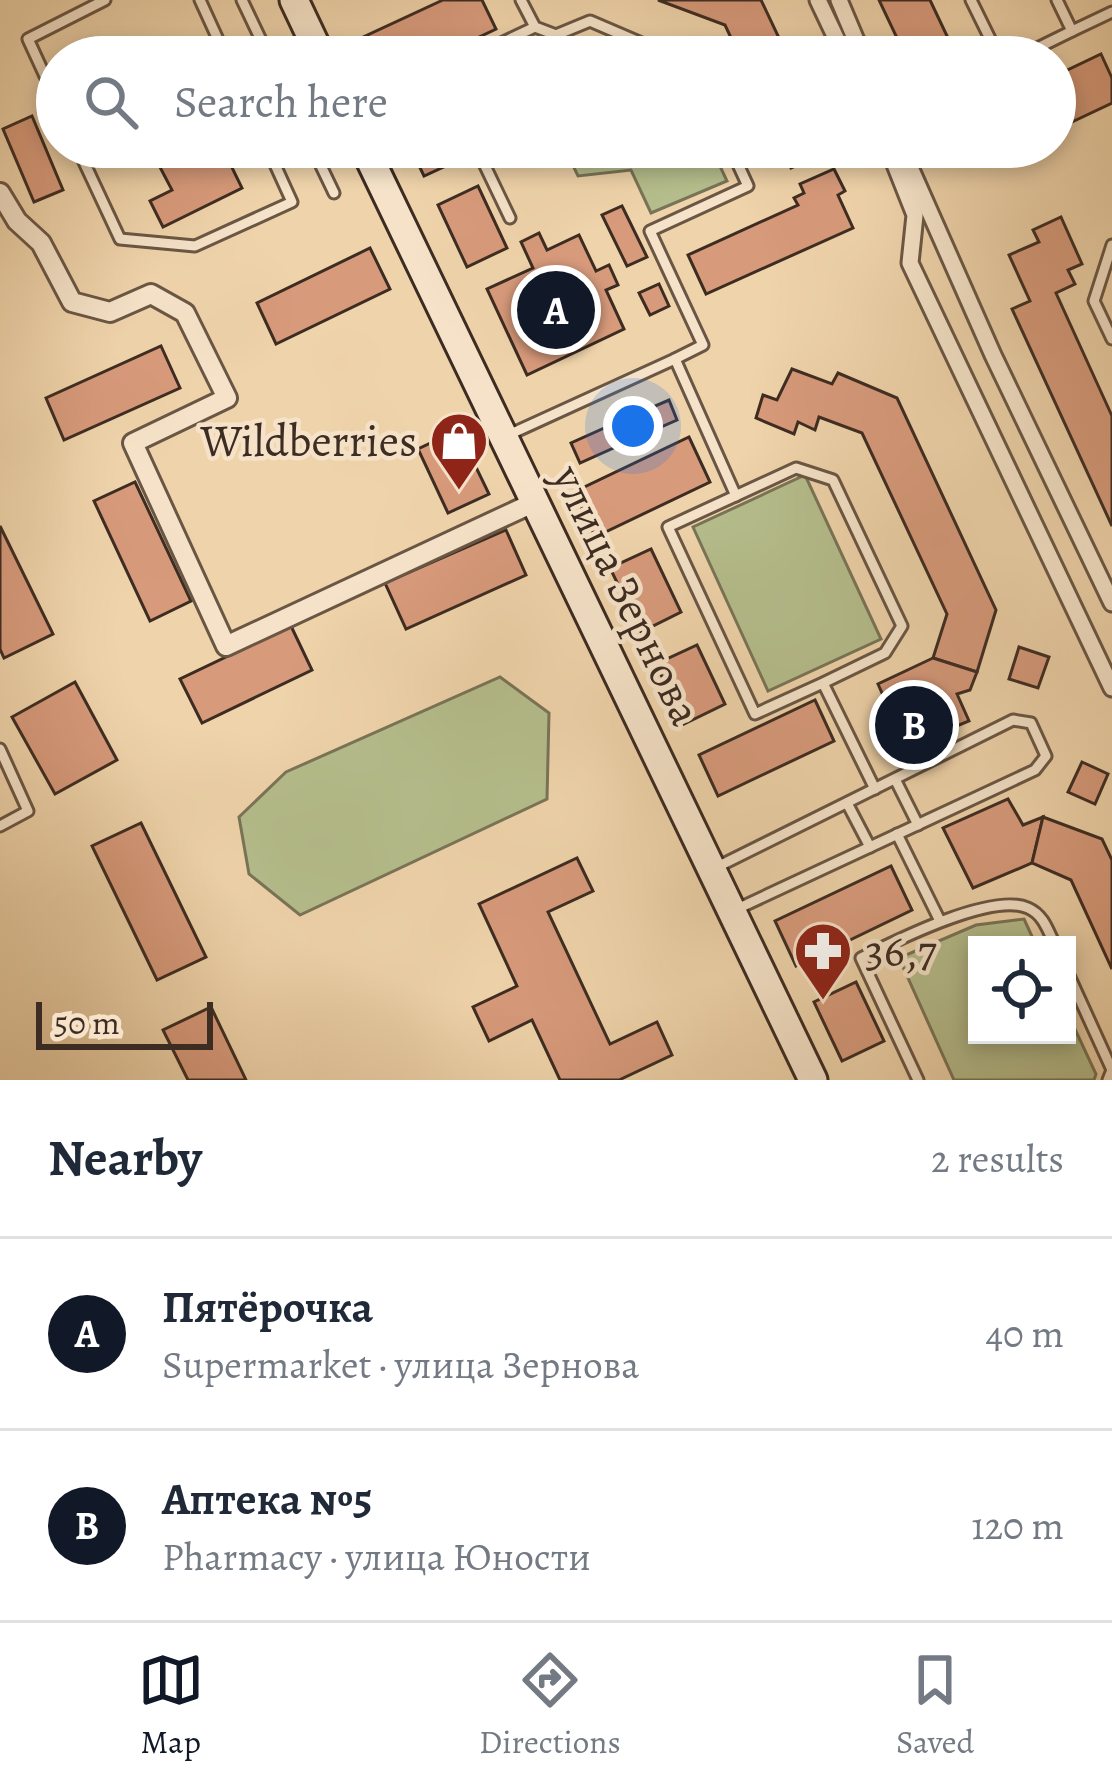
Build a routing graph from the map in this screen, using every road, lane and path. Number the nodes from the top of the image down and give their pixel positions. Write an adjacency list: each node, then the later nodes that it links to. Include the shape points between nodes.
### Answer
1 (105, 0): 22 (lane, via 28,39)
2 (200, 0): 13 (lane)
3 (242, 0): 14 (lane)
4 (294, 0): 15 (main road)
5 (521, 0): 11 (lane)
6 (818, 0): 18 (street)
7 (839, 0): 19 (street)
8 (971, 0): 20 (lane)
9 (1057, 0): 12 (lane)
10 (1112, 12): 12 (lane)
11 (535, 27): 16 (lane); 17 (lane, via 556,35 590,21)
12 (1072, 31): 21 (lane)
13 (216, 36)
14 (259, 36)
15 (311, 36)
16 (516, 36)
17 (625, 36)
18 (835, 36)
19 (854, 36)
20 (989, 36)
21 (1062, 36)
22 (36, 56)
23 (87, 168): 24 (lane, via 120,239 196,246 292,202)
24 (277, 168)
25 (322, 168): 32 (lane)
26 (374, 168): 37 (main road, улица Зернова)
27 (486, 168): 33 (lane)
28 (740, 168): 36 (lane, via 748,186 650,231 703,345)
29 (896, 168): 42 (street, via 915,215 910,263)
30 (910, 168): 40 (street)
31 (0, 193): 39 (street, via 41,243 72,302 110,312 151,294 184,313 195,334 226,398 133,443 226,646)
32 (334, 194)
33 (510, 218)
34 (1112, 245): 35 (lane, via 1094,301)
35 (1112, 339)
36 (675, 359): 37 (lane); 38 (lane)
37 (504, 437): 39 (main road, улица Зернова)
38 (736, 496): 41 (lane, via 668,527 745,694 755,715); 41 (lane, via 796,468 833,480 902,626 885,653)
39 (535, 502): 51 (main road, улица Зернова)
40 (1112, 604)
41 (823, 683): 45 (lane)
42 (1112, 688)
43 (0, 749): 48 (lane, via 28,811)
44 (895, 779): 45 (lane); 47 (lane); 47 (lane, via 1013,721 1031,723 1046,755 1034,770)
45 (875, 789): 46 (lane)
46 (847, 803): 50 (lane); 51 (lane)
47 (918, 825): 49 (lane)
48 (0, 826)
49 (898, 834): 50 (lane); 53 (lane)
50 (870, 848): 52 (lane)
51 (712, 870): 52 (main road, улица Зернова)
52 (732, 912): 56 (main road, улица Зернова)
53 (940, 920): 54 (lane, via 1025,906); 57 (lane, via 860,958)
54 (1051, 936)
55 (1076, 991): 58 (lane, via 1112,1070)
56 (813, 1080)
57 (918, 1080)
58 (1108, 1080)

